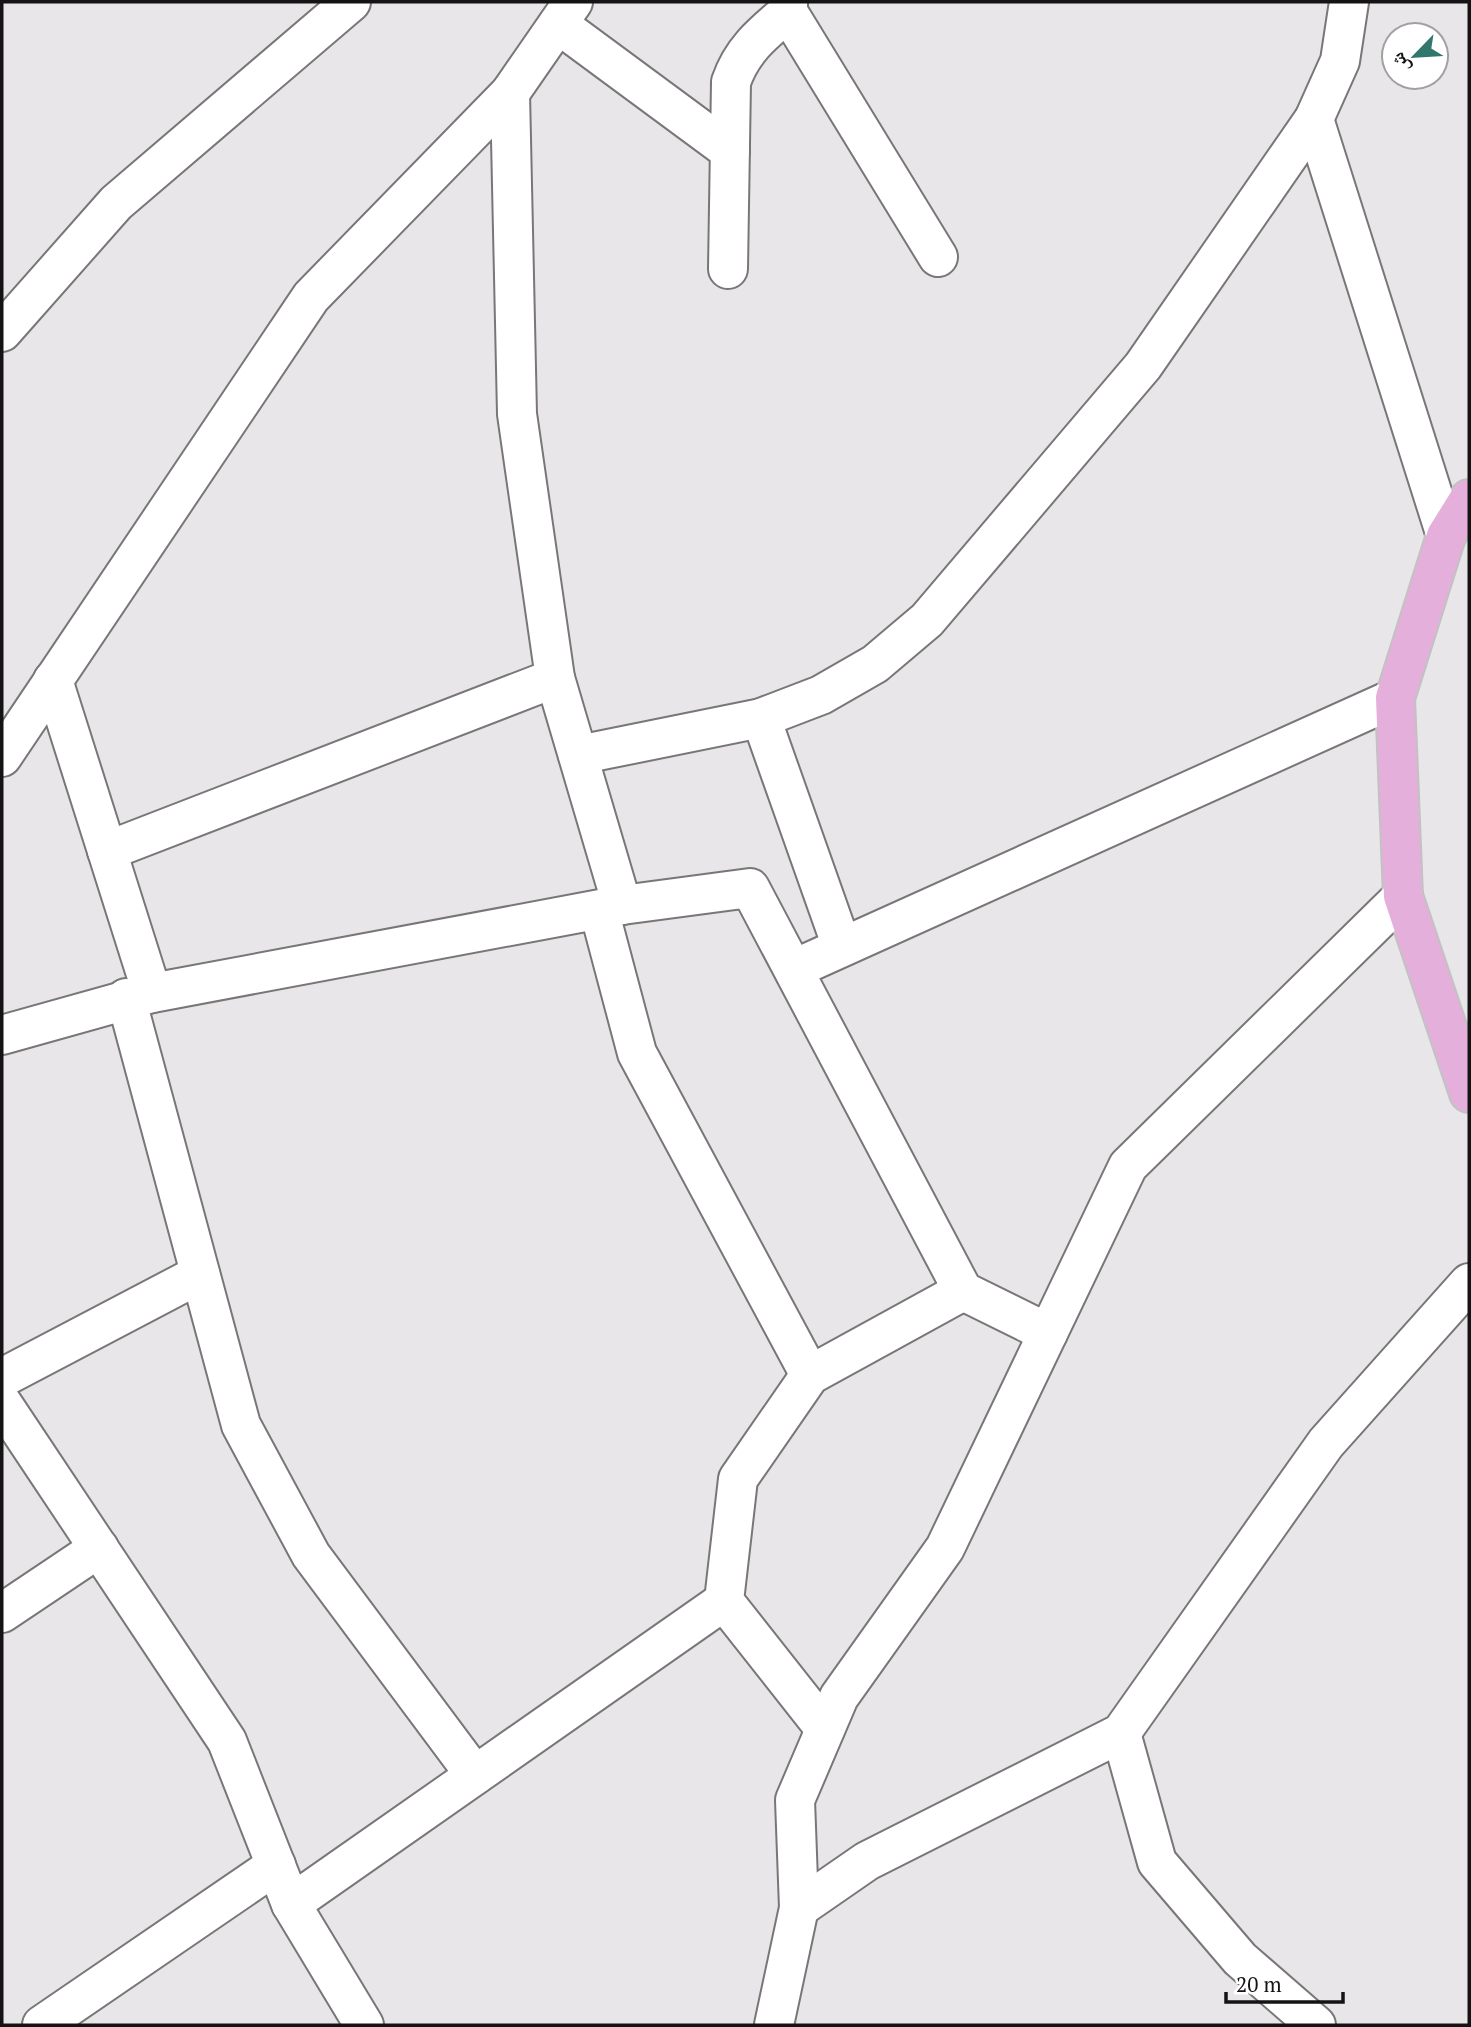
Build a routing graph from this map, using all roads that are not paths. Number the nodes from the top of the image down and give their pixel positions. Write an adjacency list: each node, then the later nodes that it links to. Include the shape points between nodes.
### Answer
1 (351, 2): 10 (street, via 116,203)
2 (1349, 2): 6 (street, via 1340,61)
3 (788, 7): 7 (street, via 738,62 731,82); 8 (street)
4 (566, 13): 5 (street); 7 (street)
5 (510, 93): 13 (street, via 517,414); 14 (street, via 311,298)
6 (1314, 119): 12 (street); 16 (street, via 1143,366 927,620 875,664 821,695)
7 (730, 151): 9 (street)
8 (937, 257)
9 (728, 269)
10 (2, 332)
11 (1469, 499): 12 (main road)
12 (1446, 536): 15 (main road)
13 (555, 678): 17 (street); 19 (street)
14 (53, 680): 18 (street); 19 (street)
15 (1395, 698): 20 (main road); 22 (street)
16 (761, 718): 17 (street); 22 (street)
17 (578, 755): 21 (street)
18 (2, 757)
19 (107, 851): 24 (street)
20 (1403, 896): 26 (main road); 30 (street, via 1128,1166)
21 (610, 907): 23 (street, via 750,888); 24 (street); 31 (street, via 637,1053)
22 (842, 947): 23 (street)
23 (794, 969): 29 (street)
24 (139, 996): 25 (street); 27 (street)
25 (2, 1035)
26 (1469, 1093)
27 (200, 1274): 32 (street); 39 (street, via 241,1425 311,1555)
28 (1469, 1283): 38 (street, via 1326,1443)
29 (963, 1291): 30 (street); 31 (street)
30 (1048, 1333): 37 (street, via 946,1548 839,1697)
31 (810, 1375): 35 (street, via 738,1479)
32 (2, 1378)
33 (2, 1403): 34 (street)
34 (99, 1548): 36 (street); 40 (street, via 227,1741)
35 (724, 1601): 37 (street); 39 (street)
36 (2, 1613)
37 (825, 1730): 42 (street, via 795,1800)
38 (1121, 1732): 42 (street, via 867,1861); 46 (street, via 1157,1862 1240,1959)
39 (475, 1775): 41 (street)
40 (276, 1865): 41 (street); 43 (street)
41 (291, 1903): 44 (street)
42 (799, 1908): 45 (street)
43 (43, 2025)
44 (363, 2025)
45 (774, 2025)
46 (1316, 2025)

